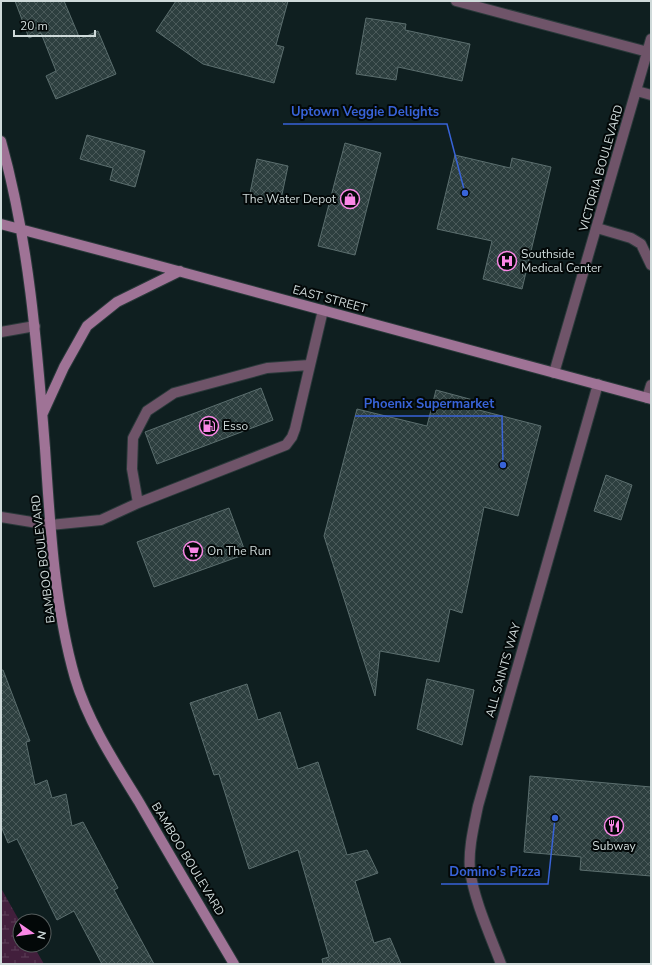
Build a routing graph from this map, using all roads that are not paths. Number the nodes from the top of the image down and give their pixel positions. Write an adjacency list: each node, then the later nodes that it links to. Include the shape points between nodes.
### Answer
1 (456, 1): 3 (street)
2 (651, 39): 3 (street, VICTORIA BOULEVARD)
3 (648, 52): 4 (street, VICTORIA BOULEVARD)
4 (637, 91): 5 (street); 8 (street, VICTORIA BOULEVARD)
5 (651, 95)
6 (1, 141): 9 (main road, BAMBOO BOULEVARD)
7 (1, 224): 9 (main road, EAST STREET)
8 (597, 228): 10 (street, via 631,238 641,244); 16 (street, VICTORIA BOULEVARD)
9 (22, 230): 11 (main road, EAST STREET); 13 (main road, BAMBOO BOULEVARD)
10 (651, 265)
11 (180, 271): 12 (main road, EAST STREET); 20 (main road, via 117,302 87,326)
12 (322, 310): 15 (street); 16 (main road, EAST STREET)
13 (35, 326): 14 (street); 20 (main road, BAMBOO BOULEVARD)
14 (1, 332)
15 (309, 365): 21 (street, via 295,429 286,445); 21 (street, via 268,368 174,393 147,411 133,438 132,469)
16 (554, 373): 17 (main road, EAST STREET)
17 (598, 384): 19 (main road, EAST STREET); 25 (street, ALL SAINTS WAY, via 478,806 470,848 474,890)
18 (651, 385): 19 (street)
19 (649, 398)
20 (42, 414): 23 (main road, BAMBOO BOULEVARD)
21 (138, 503): 23 (street, via 102,520)
22 (1, 517): 23 (street)
23 (50, 525): 24 (main road, BAMBOO BOULEVARD, via 58,594 70,658 82,698 105,745)
24 (234, 964)
25 (501, 964)

